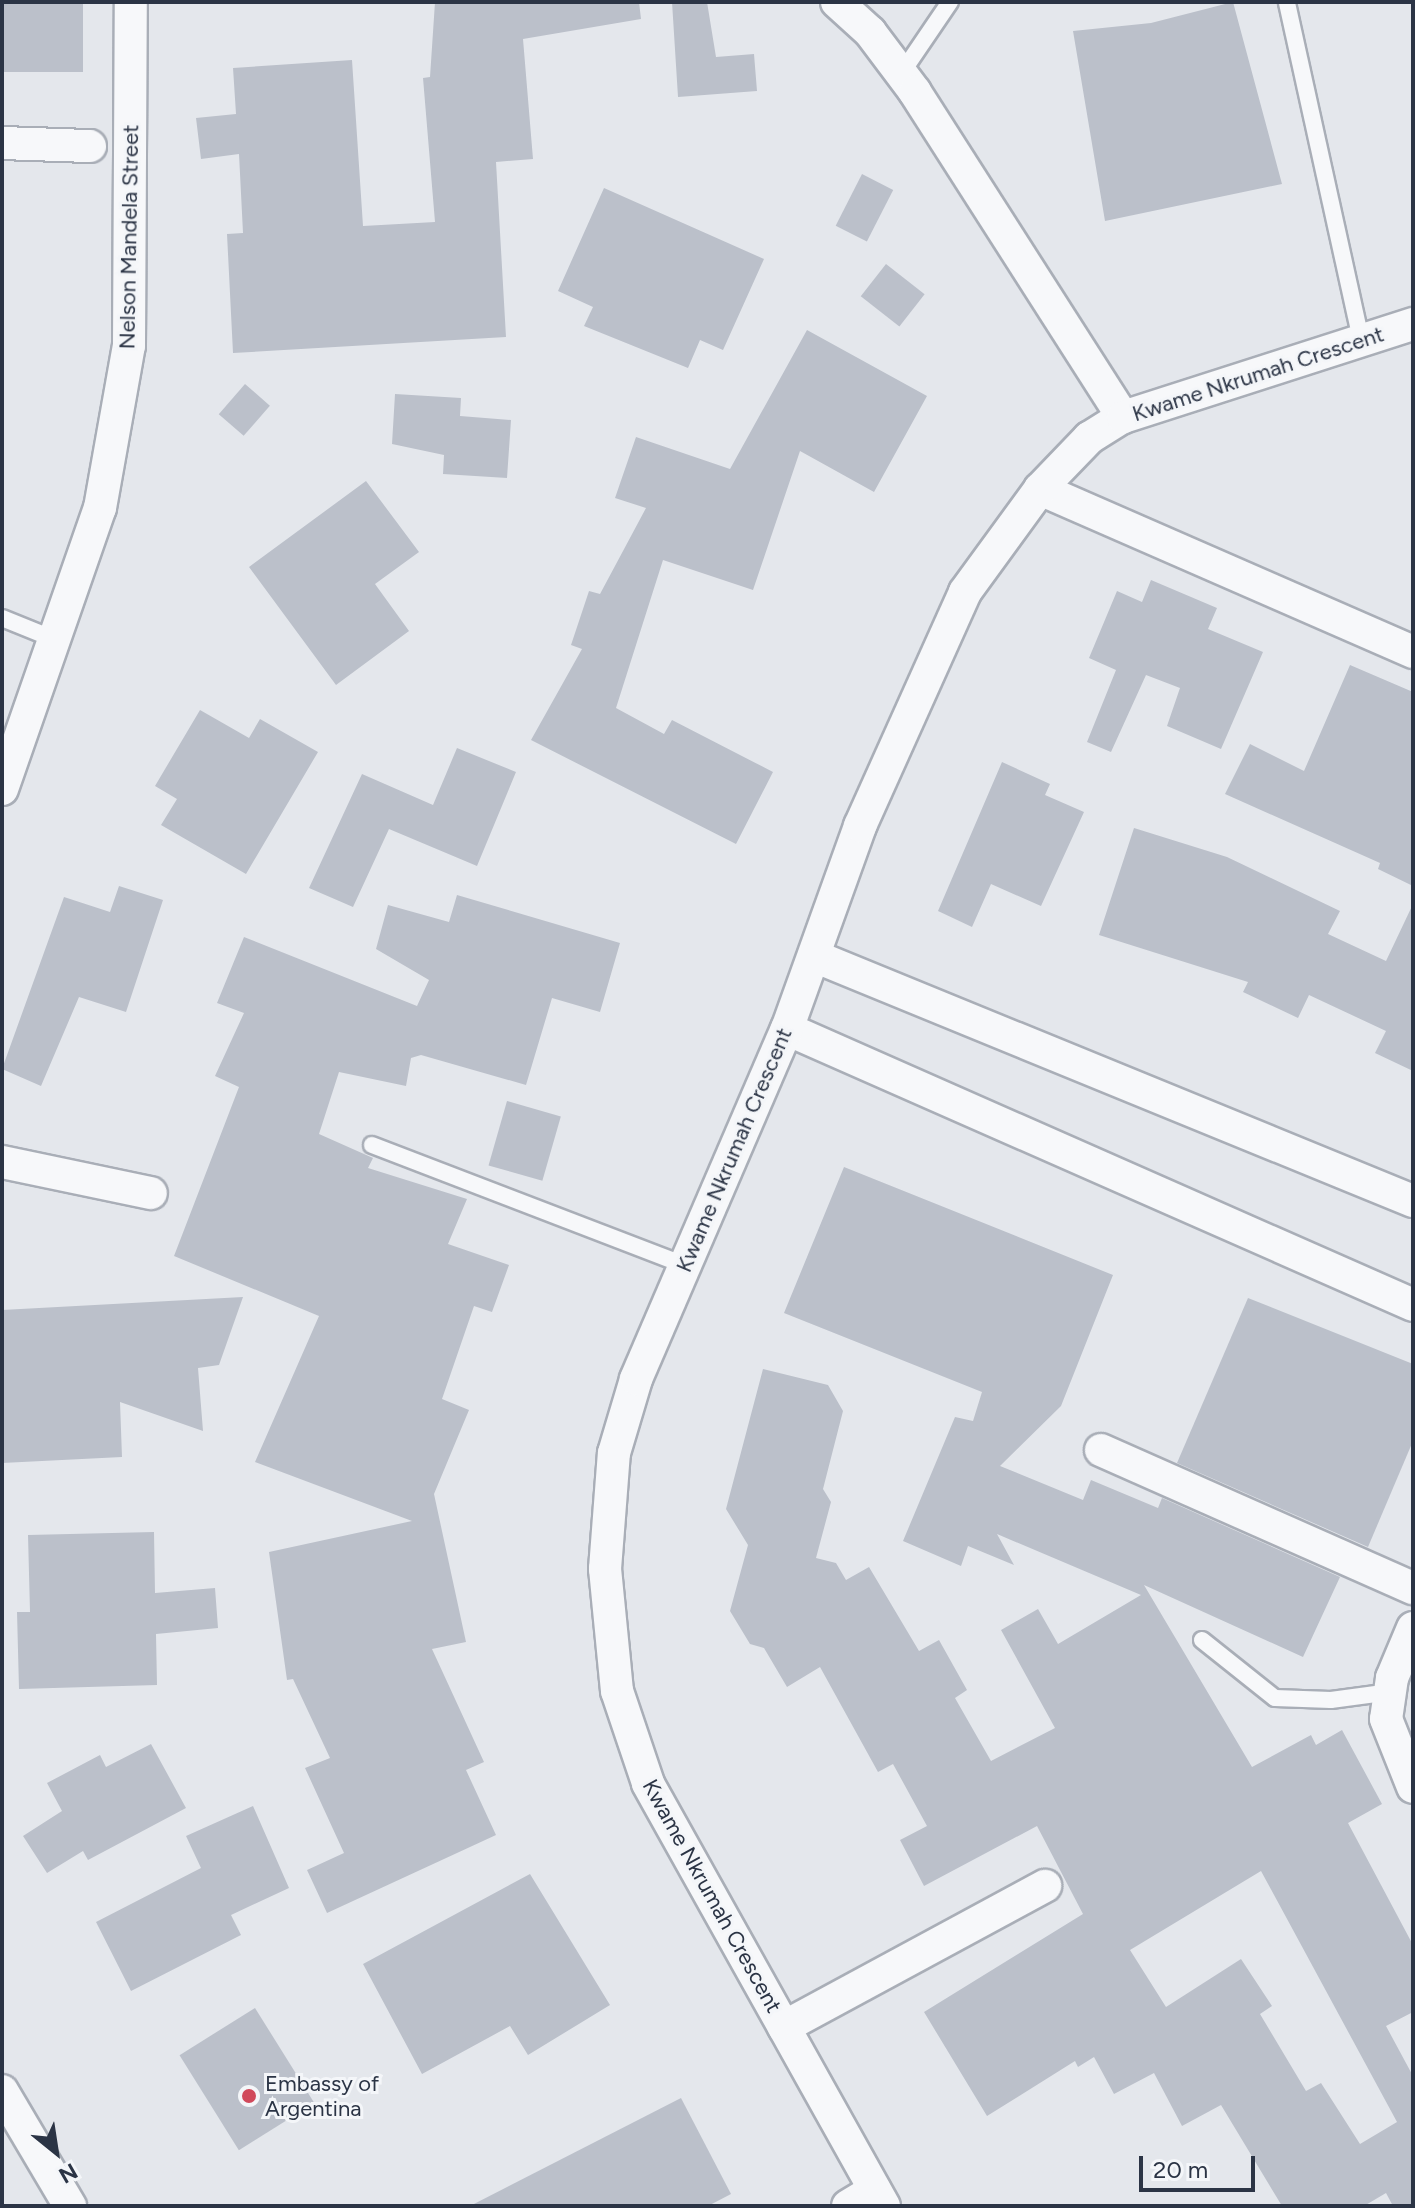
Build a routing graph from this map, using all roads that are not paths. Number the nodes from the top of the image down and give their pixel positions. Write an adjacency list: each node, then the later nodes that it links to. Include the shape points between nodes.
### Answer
1 (131, 2): 7 (street, Nelson Mandela Street)
2 (837, 2): 5 (street)
3 (950, 2): 5 (lane)
4 (1287, 3): 9 (lane)
5 (901, 74): 10 (street)
6 (2, 143): 7 (street)
7 (110, 146): 13 (street, Nelson Mandela Street, via 129,346 100,508)
8 (1413, 324): 9 (street, Kwame Nkrumah Crescent)
9 (1361, 339): 10 (street, Kwame Nkrumah Crescent)
10 (1123, 417): 11 (street, Kwame Nkrumah Crescent, via 1089,438)
11 (1040, 489): 14 (street); 16 (street, Kwame Nkrumah Crescent, via 965,592 860,826)
12 (2, 618): 13 (lane)
13 (54, 639): 15 (street, Nelson Mandela Street)
14 (1413, 652)
15 (2, 789)
16 (814, 956): 17 (street, Kwame Nkrumah Crescent); 21 (street)
17 (787, 1029): 22 (street, Kwame Nkrumah Crescent); 23 (street)
18 (372, 1145): 22 (lane)
19 (2, 1162): 20 (street)
20 (151, 1193)
21 (1413, 1201)
22 (685, 1265): 31 (street, Kwame Nkrumah Crescent, via 636,1379 614,1453 605,1569 617,1691 648,1783)
23 (1413, 1305)
24 (1101, 1450): 25 (street)
25 (1413, 1588)
26 (1413, 1628): 28 (street)
27 (1202, 1640): 28 (lane, via 1275,1698 1331,1700)
28 (1390, 1692): 29 (street, via 1386,1719)
29 (1413, 1787)
30 (1045, 1886): 31 (street)
31 (784, 2027): 33 (street, Kwame Nkrumah Crescent)
32 (2, 2091): 34 (street)
33 (869, 2201)
34 (70, 2206)

